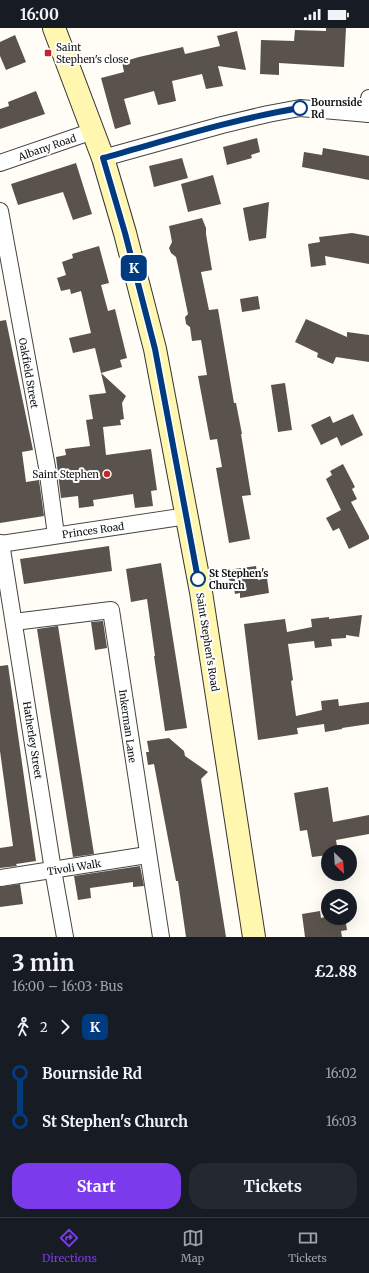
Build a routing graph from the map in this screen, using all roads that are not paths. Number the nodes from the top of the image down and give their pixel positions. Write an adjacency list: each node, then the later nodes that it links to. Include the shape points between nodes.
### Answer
1 (54, 28): 4 (street, Saint Stephen's Road)
2 (369, 98): 3 (street)
3 (369, 114): 5 (street, via 300,108 222,125)
4 (93, 130): 5 (street, Saint Stephen's Road); 6 (street, Albany Road)
5 (103, 158): 8 (street, Saint Stephen's Road, via 155,349)
6 (0, 163)
7 (0, 211): 9 (street, Oakfield Street, via 47,467)
8 (187, 516): 9 (street, Princes Road); 17 (street, Saint Stephen's Road)
9 (56, 535): 10 (street, Princes Road)
10 (1, 544): 11 (street, Hatherley Street)
11 (14, 622): 12 (street, Inkerman Lane, via 110,610); 13 (street, Hatherley Street)
12 (147, 856): 13 (street, Tivoli Walk); 16 (street, Inkerman Lane)
13 (53, 870): 14 (street, Tivoli Walk); 15 (street, Hatherley Street)
14 (0, 878)
15 (65, 937)
16 (161, 937)
17 (254, 937)

